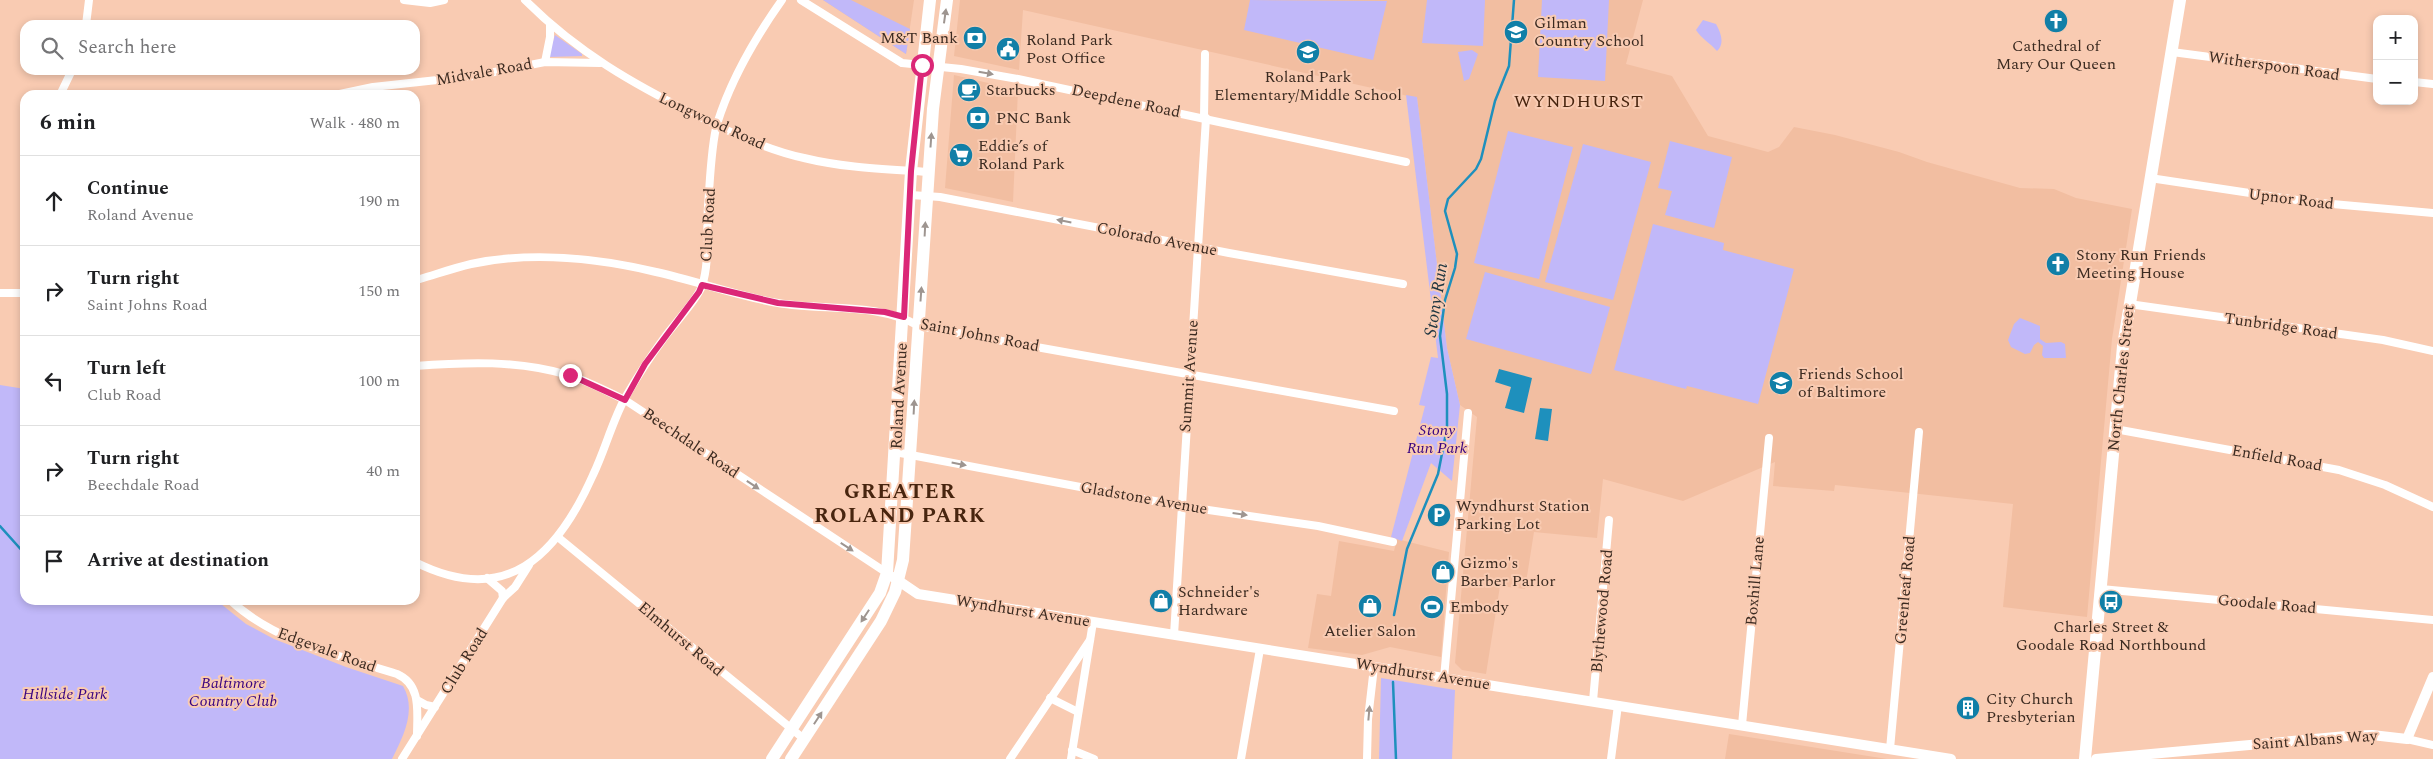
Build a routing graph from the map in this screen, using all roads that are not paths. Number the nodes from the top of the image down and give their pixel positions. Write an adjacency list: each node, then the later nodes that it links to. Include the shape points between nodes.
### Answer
1 (89, 0): 10 (street)
2 (404, 0): 3 (street, via 430,3)
3 (444, 0)
4 (525, 0): 11 (street, Longwood Road)
5 (782, 0): 25 (street, Club Road, via 745,57)
6 (801, 0): 16 (street, Deepdene Road, via 902,63)
7 (930, 0): 16 (main road, Roland Avenue)
8 (947, 0): 17 (main road, Roland Avenue, one-way to 8)
9 (2180, 0): 12 (main road, North Charles Street)
10 (87, 20)
11 (550, 24): 14 (street, Midvale Road); 15 (street, Longwood Road)
12 (2172, 52): 19 (street, Witherspoon Road); 29 (main road, North Charles Street)
13 (1205, 54): 24 (street, Summit Avenue)
14 (544, 62): 15 (street, Midvale Road); 23 (street, Midvale Road, via 474,76)
15 (600, 63): 25 (street, Longwood Road)
16 (922, 65): 17 (street, Deepdene Road); 27 (main road, Roland Avenue)
17 (938, 66): 24 (street, Deepdene Road, one-way to 24, via 1018,78); 28 (main road, Roland Avenue, one-way to 17)
18 (70, 75): 22 (street)
19 (2373, 78)
20 (2418, 82): 21 (street)
21 (2433, 84)
22 (62, 90)
23 (359, 90)
24 (1205, 118): 26 (street, Deepdene Road); 33 (street, Summit Avenue)
25 (717, 125): 27 (street, Longwood Road, via 803,158 851,167); 36 (street, Club Road)
26 (1406, 162)
27 (911, 171): 28 (street, Longwood Road); 30 (main road, Roland Avenue)
28 (928, 172): 31 (main road, Roland Avenue)
29 (2150, 178): 32 (street, Upnor Road, via 2290,199); 39 (main road, North Charles Street)
30 (910, 196): 31 (street, Colorado Avenue); 40 (main road, Roland Avenue)
31 (927, 196): 33 (street, Colorado Avenue, one-way to 31); 41 (main road, Roland Avenue, one-way to 31)
32 (2433, 213)
33 (1198, 247): 35 (street, Colorado Avenue); 44 (street, Summit Avenue)
34 (420, 279): 36 (street, Saint Johns Road, via 471,264 533,258 611,263)
35 (1403, 284)
36 (702, 285): 40 (street, Saint Johns Road, via 778,303 885,312); 45 (street, Club Road, via 645,364)
37 (0, 292): 38 (street)
38 (20, 293)
39 (2129, 304): 42 (street, Tunbridge Road, via 2383,340); 48 (main road, North Charles Street)
40 (904, 317): 41 (street, Saint Johns Road); 51 (main road, Roland Avenue)
41 (919, 326): 44 (street, Saint Johns Road); 52 (main road, Roland Avenue, one-way to 41)
42 (2433, 351)
43 (420, 366): 45 (street, Beechdale Road, via 532,366 570,375)
44 (1189, 375): 46 (street, Saint Johns Road); 53 (street, Summit Avenue)
45 (625, 400): 56 (street, Club Road, via 593,476); 60 (street, Beechdale Road, one-way to 60)
46 (1394, 411)
47 (1468, 413): 73 (street)
48 (2115, 429): 54 (street, Enfield Road, via 2339,470 2385,485); 63 (main road, North Charles Street)
49 (1919, 432): 86 (street, Greenleaf Road)
50 (1769, 438): 80 (street, Boxhill Lane)
51 (895, 452): 52 (street, Gladstone Avenue); 60 (main road, Roland Avenue)
52 (912, 455): 53 (street, Gladstone Avenue, one-way to 53); 62 (main road, Roland Avenue, via 905,548)
53 (1181, 506): 57 (street, Gladstone Avenue, one-way to 57, via 1318,526); 68 (street, Summit Avenue)
54 (2433, 507)
55 (1609, 520): 76 (street, Blythewood Road)
56 (559, 538): 59 (street, Club Road); 81 (street, Elmhurst Road)
57 (1393, 542)
58 (420, 564): 61 (street, via 452,576)
59 (529, 565): 61 (street, Club Road, via 504,576); 64 (street, Club Road)
60 (887, 573): 62 (street, Wyndhurst Avenue); 81 (main road, Roland Avenue, one-way to 81, via 880,593)
61 (487, 578): 64 (street, via 502,591)
62 (898, 581): 67 (street, Wyndhurst Avenue, via 918,594); 83 (main road, Roland Avenue, one-way to 62, via 881,620)
63 (2100, 589): 66 (street, Goodale Road); 98 (main road, North Charles Street)
64 (504, 598): 78 (street, Club Road)
65 (236, 605): 75 (street, Edgevale Road, via 255,620 304,644 404,677 412,684)
66 (2433, 620)
67 (1093, 622): 68 (street, Wyndhurst Avenue); 69 (street)
68 (1174, 635): 70 (street, Wyndhurst Avenue)
69 (1090, 640): 74 (street); 79 (street)
70 (1260, 649): 71 (street, Wyndhurst Avenue); 94 (street)
71 (1374, 667): 73 (street, Wyndhurst Avenue); 95 (street, one-way to 71)
72 (2433, 677): 84 (street)
73 (1444, 678): 76 (street, Wyndhurst Avenue)
74 (1050, 698): 79 (street); 91 (street)
75 (418, 700): 78 (street); 82 (street)
76 (1593, 701): 77 (street, Wyndhurst Avenue)
77 (1618, 705): 80 (street, Wyndhurst Avenue); 96 (street)
78 (436, 707): 82 (street, Club Road)
79 (1078, 712): 87 (street)
80 (1742, 725): 86 (street, Wyndhurst Avenue)
81 (791, 729): 83 (street, Elmhurst Road); 89 (main road, Roland Avenue)
82 (417, 736): 88 (street, Club Road)
83 (804, 739): 90 (main road, Roland Avenue)
84 (2407, 739): 85 (street); 99 (street, Saint Albans Way, via 2347,736)
85 (2433, 745)
86 (1890, 749): 97 (street, Wyndhurst Avenue)
87 (1072, 750): 92 (street); 93 (street)
88 (402, 759)
89 (772, 759)
90 (791, 759)
91 (1010, 759)
92 (1071, 759)
93 (1094, 759)
94 (1241, 759)
95 (1367, 759)
96 (1611, 759)
97 (1951, 759)
98 (2085, 759)
99 (2096, 759)

